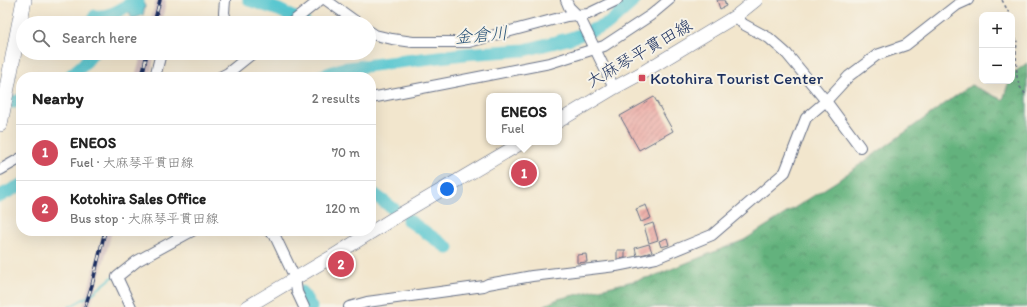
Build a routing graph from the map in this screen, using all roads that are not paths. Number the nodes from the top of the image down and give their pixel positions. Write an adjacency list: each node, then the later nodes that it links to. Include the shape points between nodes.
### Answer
1 (24, 0): 10 (highway)
2 (225, 0): 11 (street)
3 (320, 0): 12 (street)
4 (326, 0): 13 (street)
5 (566, 0): 15 (street)
6 (617, 0): 15 (street)
7 (669, 0): 18 (street, via 620,36 604,46)
8 (756, 0): 14 (main road, 大麻琴平貫田線)
9 (968, 0): 25 (street, via 957,5 906,45 877,54 849,76)
10 (21, 16)
11 (224, 16)
12 (300, 16)
13 (348, 16)
14 (736, 16): 23 (main road, 大麻琴平貫田線); 25 (street, via 743,24 769,38 787,54)
15 (580, 18): 16 (street, via 567,16 469,42 414,42); 18 (street)
16 (376, 35)
17 (16, 41): 27 (highway)
18 (594, 47): 23 (street); 24 (street, via 550,63)
19 (159, 60): 21 (street)
20 (242, 60): 22 (street)
21 (156, 72)
22 (229, 72)
23 (614, 88): 26 (main road, 大麻琴平貫田線)
24 (376, 97)
25 (826, 101): 29 (street); 40 (street, via 806,118 785,172 712,235 656,258 616,266 532,276)
26 (562, 119)
27 (0, 124)
28 (518, 145): 32 (main road)
29 (860, 147)
30 (16, 161): 31 (street)
31 (0, 170)
32 (376, 229)
33 (182, 236): 37 (street, via 136,260 117,277)
34 (275, 236): 36 (street)
35 (365, 236): 36 (main road)
36 (295, 278): 38 (main road); 39 (street, via 297,292)
37 (131, 307)
38 (247, 307)
39 (304, 307)
40 (349, 307)

